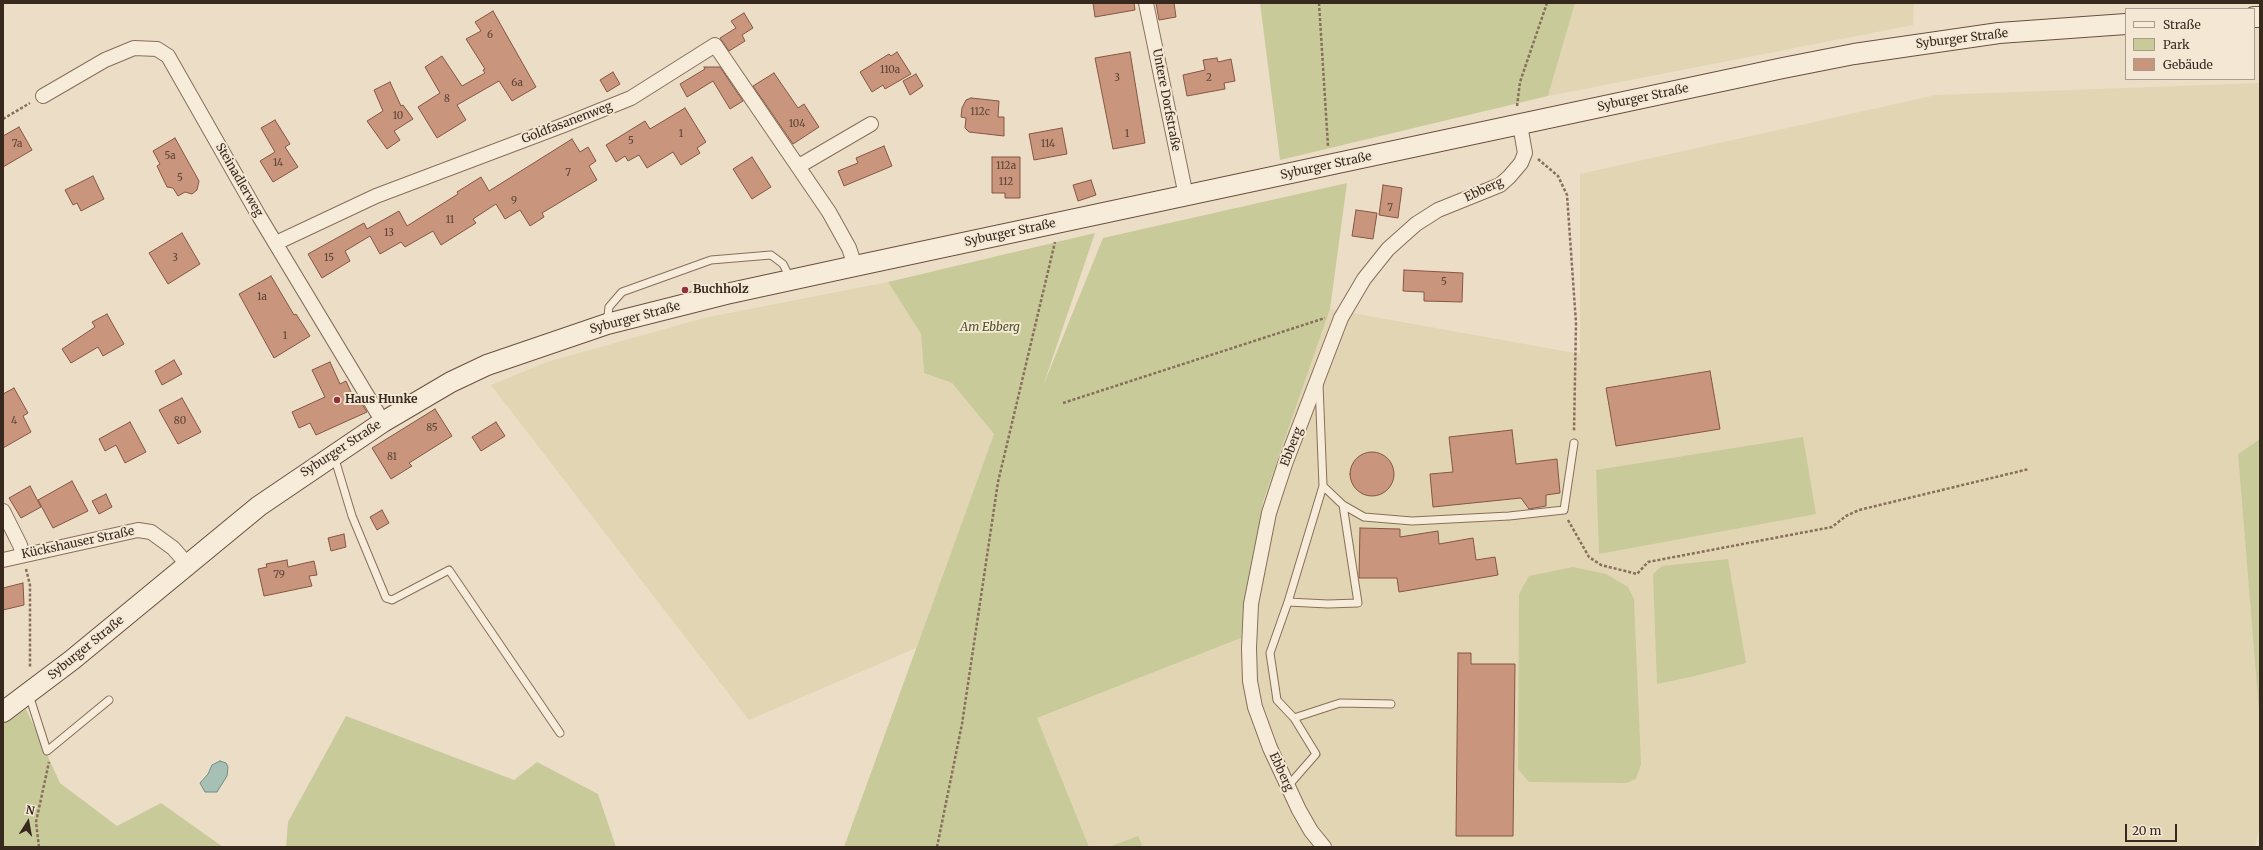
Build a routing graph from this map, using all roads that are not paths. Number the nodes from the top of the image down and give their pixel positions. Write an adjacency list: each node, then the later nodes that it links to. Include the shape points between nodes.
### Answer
1 (1146, 3): 7 (street, Untere Dorfstraße)
2 (2125, 24): 5 (street, Syburger Straße, via 1999,33 1861,53)
3 (43, 96): 8 (street, Steinadlerweg, via 105,60 134,48 157,49 168,56)
4 (871, 124): 6 (street)
5 (1520, 125): 7 (street, Syburger Straße); 12 (street, Ebberg, via 1525,153 1521,163 1500,185 1438,210 1416,224 1388,249 1364,278 1341,318)
6 (799, 166): 8 (street, Goldfasanenweg, via 714,45 631,98 376,196); 9 (street, Goldfasanenweg, via 846,242)
7 (1186, 196): 9 (street, Syburger Straße)
8 (276, 243): 13 (street, Steinadlerweg)
9 (855, 266): 10 (street, Syburger Straße)
10 (791, 280): 11 (street, Syburger Straße); 11 (lane, via 783,264 770,255 711,260 622,292 609,307)
11 (607, 324): 13 (street, Syburger Straße, via 487,365)
12 (1319, 378): 16 (lane); 29 (street, Ebberg, via 1285,464 1269,513 1251,604 1250,682 1261,725)
13 (383, 422): 15 (street, Syburger Straße)
14 (1574, 443): 17 (lane, via 1564,510 1509,516 1412,521 1364,517)
15 (334, 454): 21 (street, Syburger Straße, via 259,506); 28 (lane, via 352,516 386,598 392,600 449,570)
16 (1323, 486): 17 (lane); 22 (lane)
17 (1343, 505): 22 (lane, via 1358,603)
18 (3, 511): 19 (street)
19 (23, 555): 20 (street, Kückshauser Straße); 21 (street, Kückshauser Straße, via 138,530 151,532 172,548)
20 (3, 560)
21 (188, 565): 23 (street, Syburger Straße)
22 (1288, 602): 27 (lane, via 1270,653 1276,700)
23 (29, 694): 24 (lane, via 48,751); 26 (street, Syburger Straße)
24 (109, 700)
25 (1391, 704): 27 (lane, via 1340,703)
26 (3, 712)
27 (1294, 718): 29 (lane, via 1316,754)
28 (560, 733)
29 (1288, 786): 30 (street, Ebberg, via 1311,831)
30 (1324, 847)

